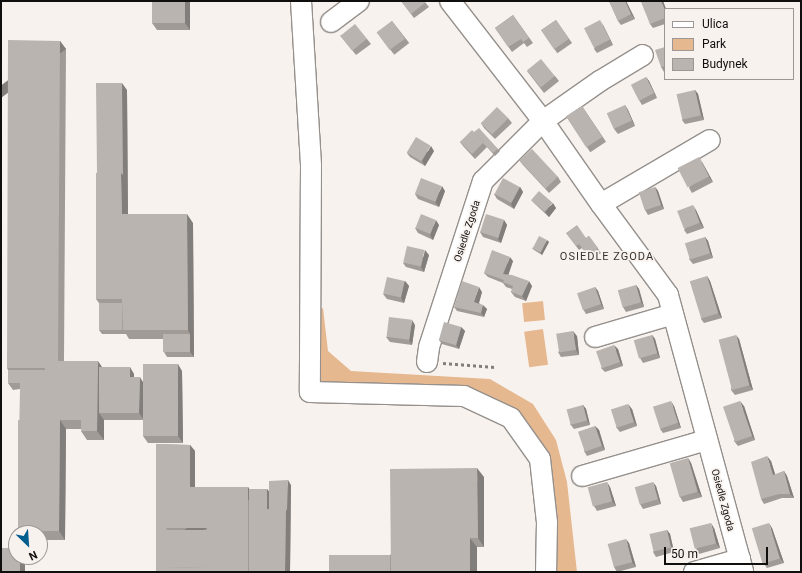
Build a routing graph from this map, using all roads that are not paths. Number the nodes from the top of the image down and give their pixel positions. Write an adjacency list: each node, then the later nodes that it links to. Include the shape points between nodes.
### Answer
1 (301, 1): 15 (street, via 311,166 310,392 464,396 511,418 540,459 548,522)
2 (359, 1): 4 (street)
3 (450, 1): 6 (street, Osiedle Zgoda)
4 (331, 22)
5 (643, 54): 6 (street, Osiedle Zgoda)
6 (543, 121): 8 (street, Osiedle Zgoda); 11 (street, Osiedle Zgoda, via 483,181)
7 (710, 140): 8 (street)
8 (601, 204): 9 (street, Osiedle Zgoda, via 668,295)
9 (673, 314): 10 (street); 12 (street, Osiedle Zgoda)
10 (595, 337)
11 (426, 362)
12 (707, 440): 13 (street); 14 (street, Osiedle Zgoda)
13 (582, 476)
14 (742, 565): 16 (street, Osiedle Zgoda)
15 (546, 572)
16 (694, 572)

